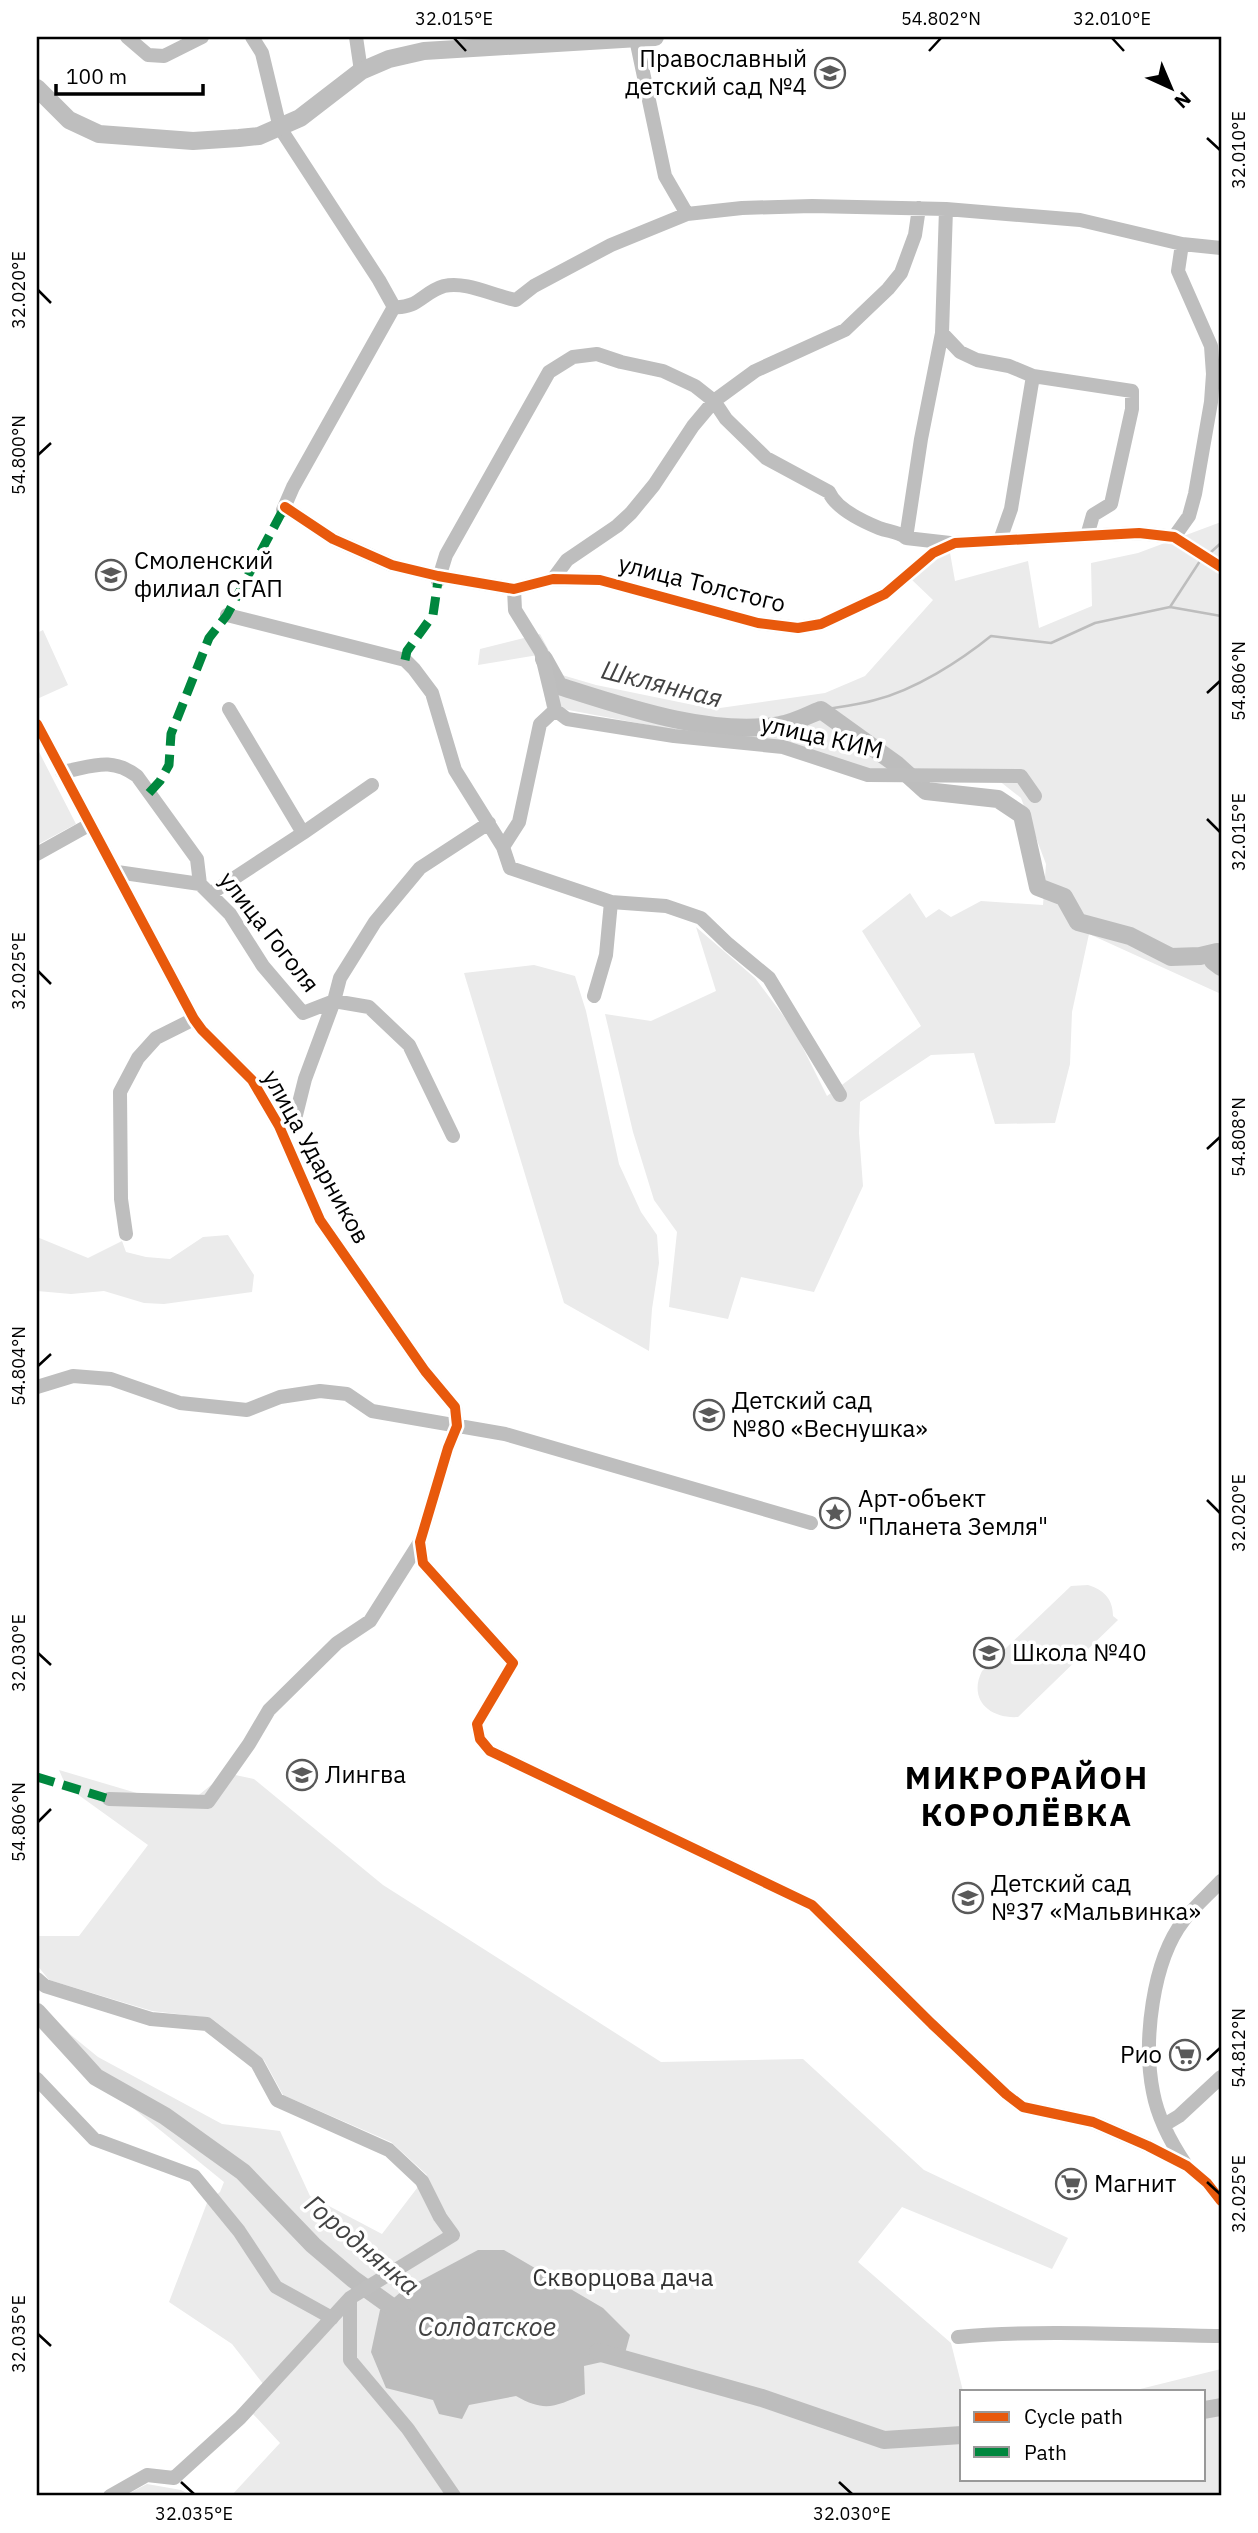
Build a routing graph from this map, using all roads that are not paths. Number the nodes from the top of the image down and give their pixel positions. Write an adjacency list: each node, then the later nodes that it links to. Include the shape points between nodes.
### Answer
1 (127, 37): 2 (street, via 148,55 164,56)
2 (202, 37)
3 (253, 37): 10 (street, via 262,52)
4 (356, 37): 8 (street)
5 (655, 37): 6 (main road)
6 (636, 39): 7 (main road); 13 (street, via 666,176)
7 (540, 40): 8 (main road, via 424,51)
8 (361, 71): 10 (main road)
9 (37, 88): 10 (main road, via 69,120 99,134 193,141 259,136)
10 (281, 128): 16 (street)
11 (919, 208): 12 (street); 13 (street, via 812,206); 19 (street, via 901,273 862,314 845,330 755,371)
12 (946, 209): 14 (street, via 1080,220); 17 (street)
13 (687, 214): 16 (street, via 611,245 516,300 462,285 442,287 408,308)
14 (1182, 244): 15 (street); 21 (street, via 1178,271 1211,346 1213,374 1195,494 1189,516)
15 (1221, 248)
16 (394, 307): 26 (street, улица Толстого, via 284,509 333,540)
17 (942, 333): 18 (street, via 960,352); 22 (street)
18 (1033, 376): 20 (street, via 1132,391 1111,504 1093,515); 23 (street, via 1011,509)
19 (714, 401): 22 (street, via 766,458 829,492 833,501 864,520); 26 (street, via 663,371 597,354 573,357 550,372 446,555); 27 (street, via 631,513 567,560)
20 (1087, 536): 21 (street, улица Толстого, via 1139,533); 23 (street, улица Толстого)
21 (1174, 537): 25 (street, улица Толстого)
22 (906, 538): 24 (street)
23 (1000, 540): 24 (street, улица Толстого)
24 (955, 543): 27 (street, улица Толстого, via 933,553 885,594 821,624 798,628 758,623 600,580)
25 (1211, 560)
26 (438, 579): 28 (street, улица Толстого)
27 (553, 579): 28 (street, улица Толстого)
28 (514, 590): 31 (street, via 515,610 541,652)
29 (227, 615): 36 (street, via 405,660 432,693 455,770)
30 (229, 709): 38 (street)
31 (555, 710): 35 (street, улица КИМ, via 567,719 783,747 868,775 1021,776); 39 (street, via 540,724 520,822)
32 (37, 724): 33 (street, улица Ударников)
33 (62, 772): 37 (street, улица Ударников); 42 (street, улица Гоголя, via 112,763 137,776 197,859)
34 (372, 785): 38 (street)
35 (1035, 796)
36 (489, 823): 39 (street); 45 (street, via 420,868 375,922 340,978)
37 (89, 825): 40 (street); 41 (street, улица Ударников)
38 (303, 833): 42 (street)
39 (503, 846): 43 (street, via 510,867)
40 (37, 854)
41 (117, 872): 42 (street); 46 (street, улица Ударников)
42 (205, 889): 45 (street, улица Гоголя, via 230,914 263,966 303,1013)
43 (611, 902): 44 (street, via 606,956); 47 (street, via 666,906 701,918 769,978)
44 (594, 996)
45 (334, 1001): 48 (street, via 304,1079 296,1115); 49 (street, via 369,1007 409,1045)
46 (194, 1018): 48 (street, улица Ударников, via 252,1080); 50 (street, via 156,1038 138,1058 120,1092 121,1199)
47 (840, 1096)
48 (279, 1126): 52 (street, улица Ударников, via 320,1220 455,1407)
49 (453, 1136)
50 (126, 1234)
51 (37, 1387): 52 (street, via 72,1376 111,1379 180,1404 247,1410 280,1397 320,1391 347,1394 372,1411)
52 (457, 1426): 53 (street, via 505,1434); 54 (street)
53 (811, 1523)
54 (421, 1542): 55 (street, via 370,1621 337,1643 269,1710 208,1802); 61 (street, via 423,1563 513,1662 477,1724 480,1739 490,1751 812,1905 956,2048 1023,2107 1093,2122)
55 (109, 1799)
56 (1221, 1881): 60 (street, via 1183,1922 1152,1999 1149,2059 1153,2093)
57 (37, 1979): 63 (street, via 45,1986 151,2019 206,2024 257,2063 277,2099 389,2150 422,2181 453,2235)
58 (1221, 2077): 60 (street)
59 (37, 2079): 64 (street, via 94,2138 194,2176 239,2231 276,2287)
60 (1164, 2125): 61 (street)
61 (1187, 2166): 62 (street)
62 (1221, 2201)
63 (350, 2298): 64 (street); 68 (street, via 349,2360 408,2429)
64 (332, 2318): 67 (street, via 240,2418 174,2478 148,2475)
65 (1221, 2336): 66 (street, via 1074,2332)
66 (958, 2337)
67 (110, 2496)
68 (454, 2496)

